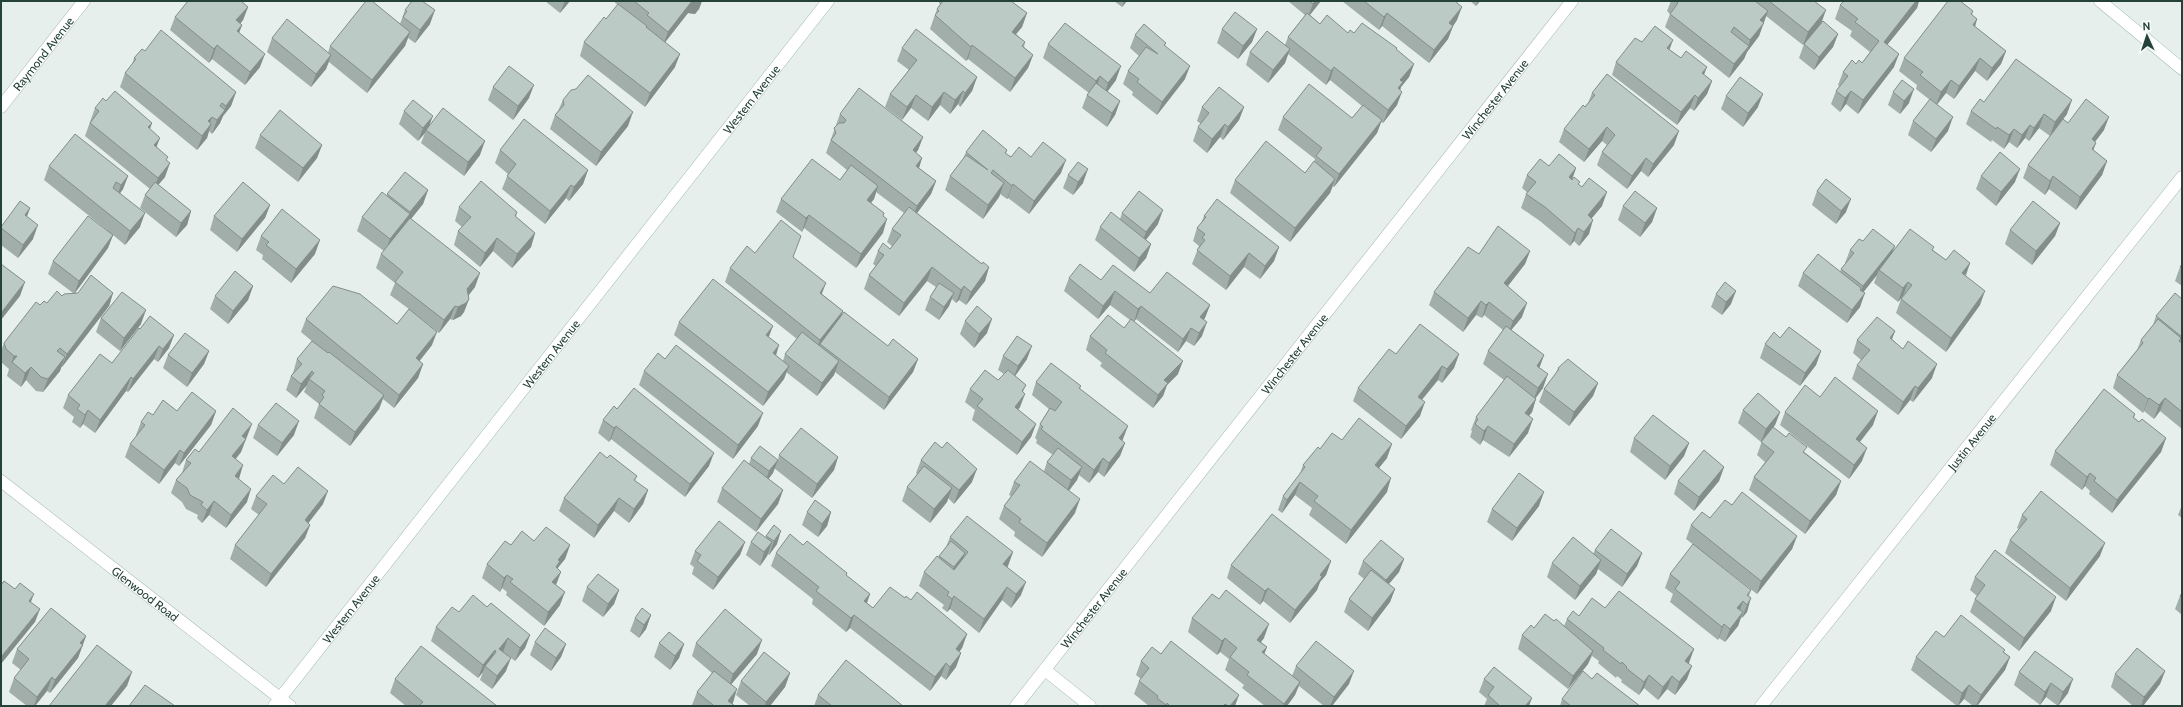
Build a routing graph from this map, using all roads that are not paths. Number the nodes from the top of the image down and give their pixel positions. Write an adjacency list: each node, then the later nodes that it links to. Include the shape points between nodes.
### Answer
1 (84, 1): 6 (street, Raymond Avenue)
2 (828, 1): 10 (street, Western Avenue)
3 (1572, 1): 9 (street, Winchester Avenue)
4 (2100, 1): 5 (street)
5 (2182, 69)
6 (1, 107)
7 (2182, 177): 14 (street, Justin Avenue)
8 (1, 481): 10 (street, Glenwood Road)
9 (1045, 670): 12 (street, Winchester Avenue); 13 (street)
10 (277, 702): 11 (street, Glenwood Road)
11 (290, 706)
12 (1016, 706)
13 (1090, 706)
14 (1761, 706)

